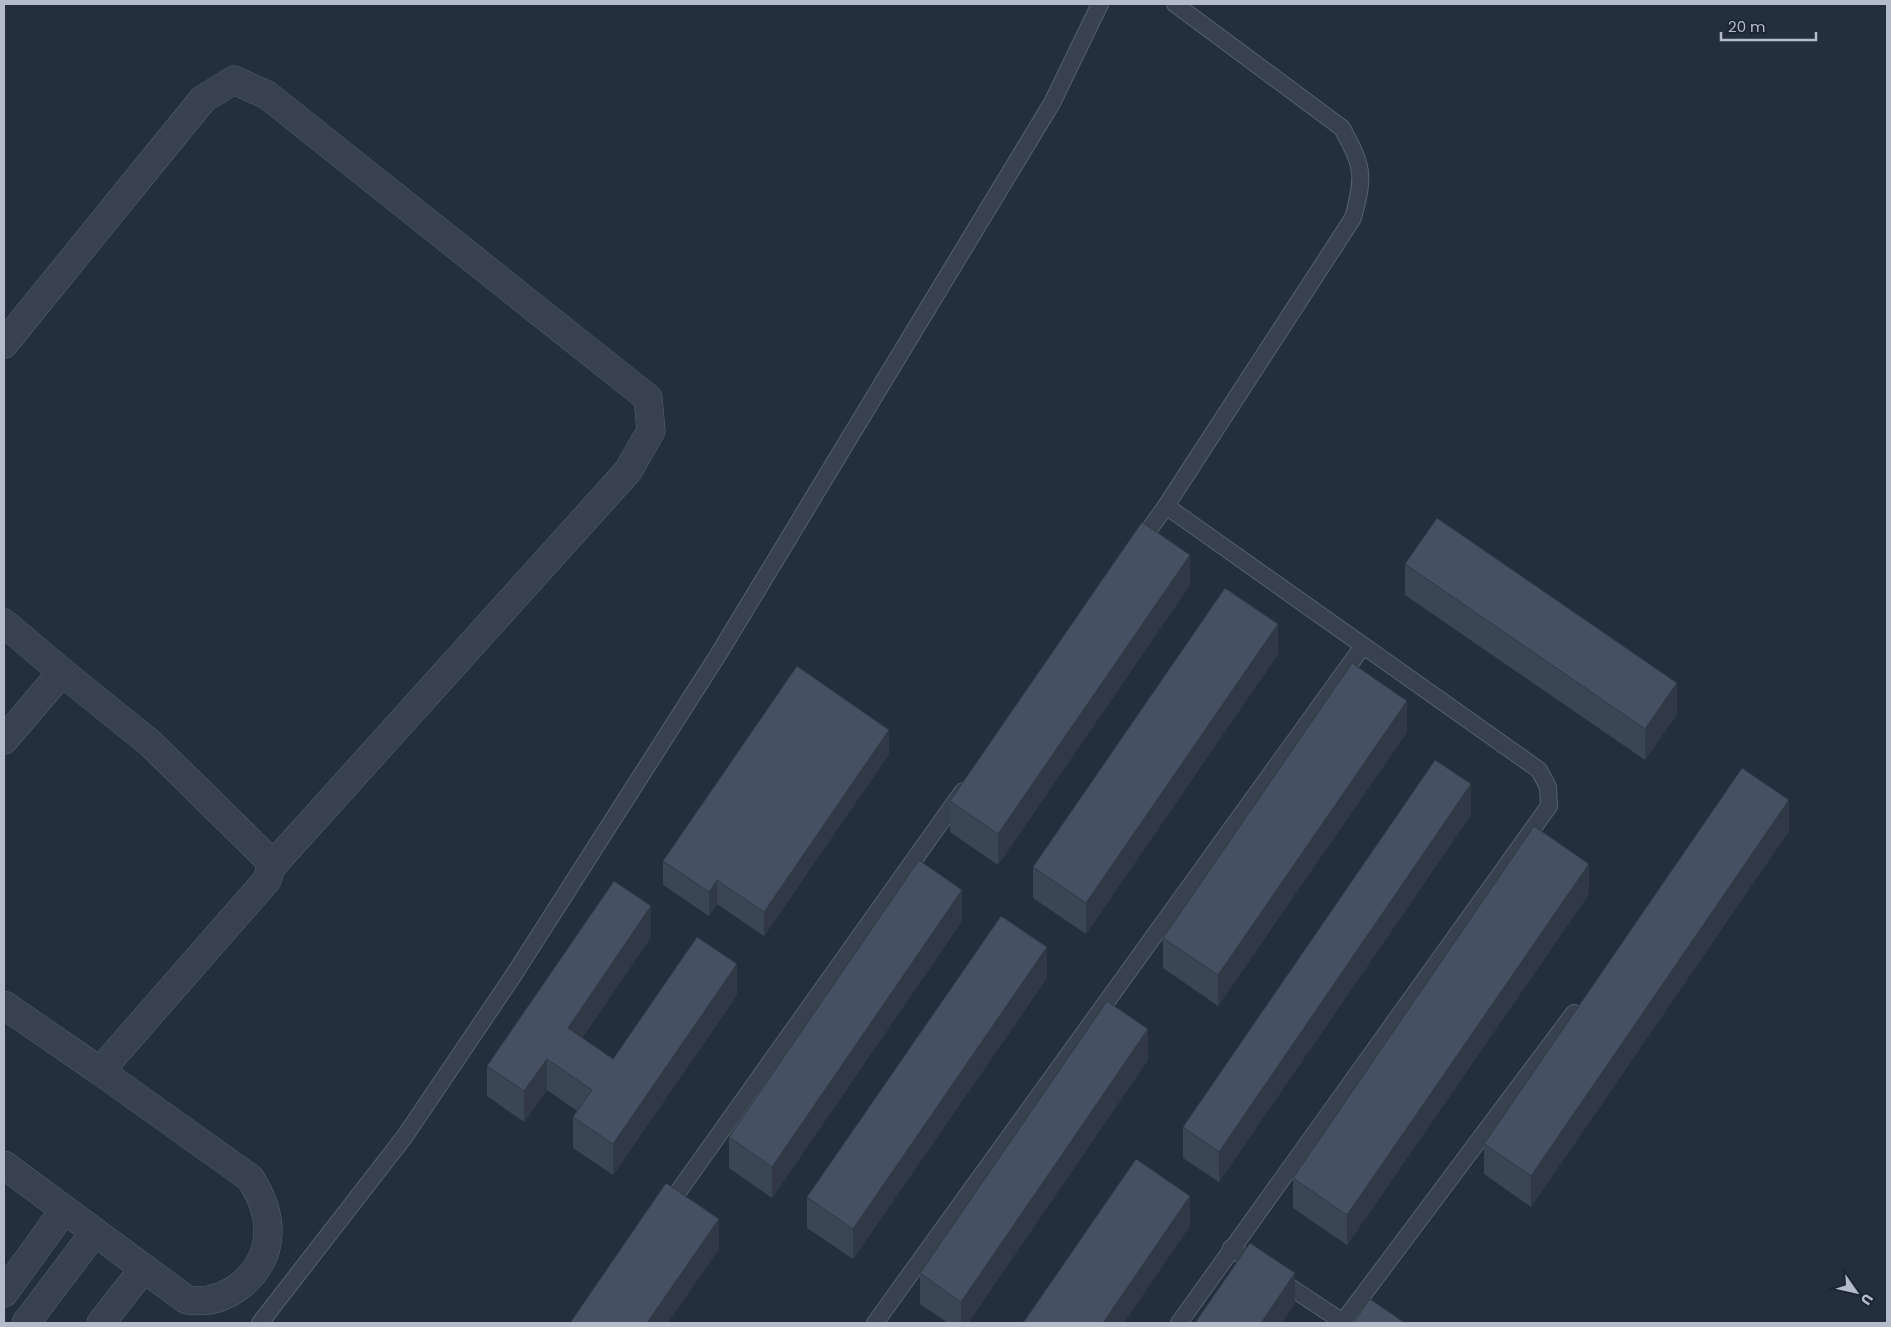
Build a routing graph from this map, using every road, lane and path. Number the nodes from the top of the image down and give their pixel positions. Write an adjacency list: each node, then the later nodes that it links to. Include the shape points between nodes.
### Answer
1 (1100, 4): 24 (lane, via 1052,104 713,664 515,973 405,1136)
2 (1175, 4): 4 (lane, via 1342,128 1358,158 1362,186 1353,218)
3 (8, 331): 11 (street, via 203,99 234,80 267,95 648,398 651,431 628,472)
4 (1166, 506): 5 (lane); 7 (lane)
5 (1132, 554)
6 (4, 624): 8 (street)
7 (1363, 646): 19 (lane, via 1539,770 1548,787 1549,806); 25 (lane)
8 (62, 672): 9 (street); 11 (street, via 150,743 267,858)
9 (4, 740)
10 (971, 781): 17 (lane)
11 (271, 867): 14 (street, via 267,880)
12 (1586, 998): 27 (lane)
13 (4, 1005): 14 (street)
14 (100, 1071): 20 (street, via 250,1178 262,1196 267,1215 268,1236 264,1256 254,1274 225,1295 203,1303 187,1300)
15 (4, 1165): 16 (street)
16 (64, 1210): 18 (street); 21 (street)
17 (654, 1226)
18 (94, 1233): 20 (street); 22 (street)
19 (1231, 1248): 26 (lane); 27 (lane)
20 (144, 1268): 23 (street)
21 (4, 1293)
22 (26, 1323)
23 (101, 1323)
24 (260, 1323)
25 (875, 1323)
26 (1179, 1323)
27 (1343, 1323)

